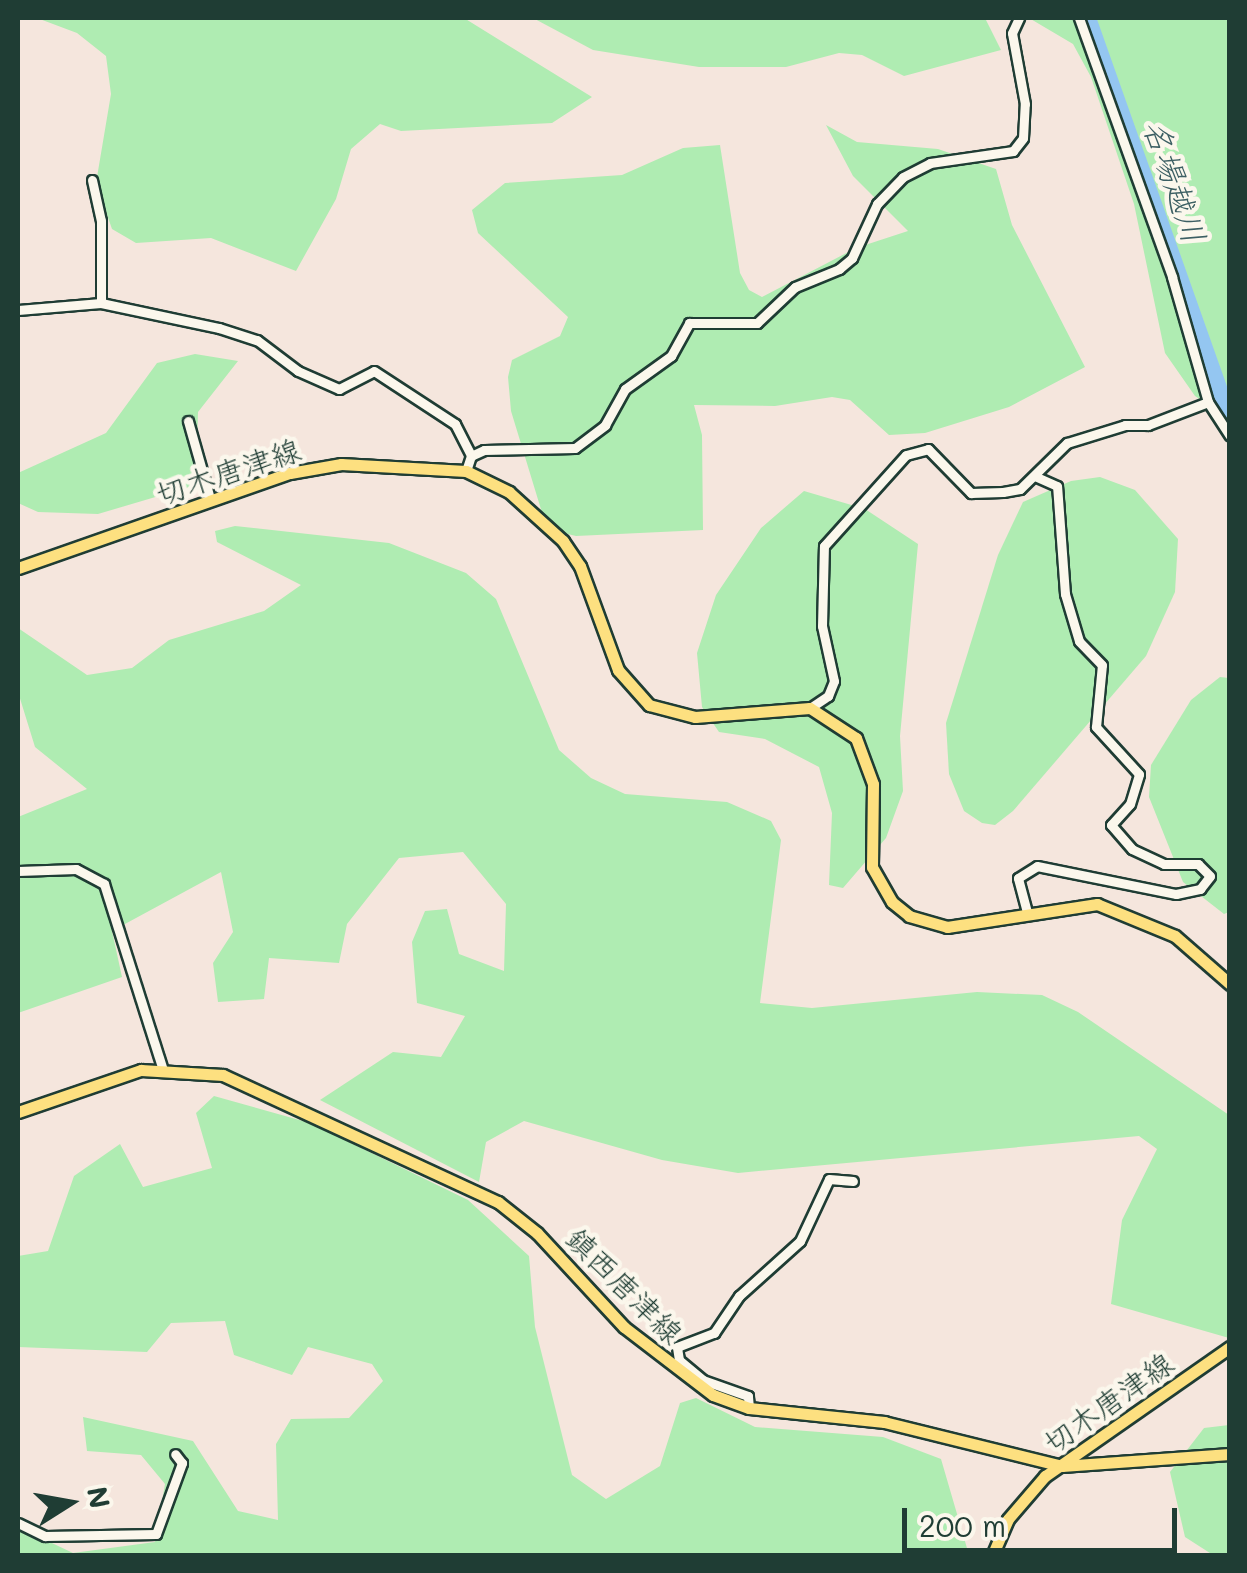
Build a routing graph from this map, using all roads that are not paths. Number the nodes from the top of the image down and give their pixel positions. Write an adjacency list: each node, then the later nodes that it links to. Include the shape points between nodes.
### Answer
1 (1019, 18): 9 (street, via 1012,33 1025,104 1023,138 1013,151 930,164 903,177 876,204 852,258 795,287 757,323 689,322 671,356 624,390 605,425 576,448 500,448)
2 (1079, 18): 6 (street, via 1172,277)
3 (92, 180): 4 (street, via 101,221)
4 (101, 303): 5 (street); 9 (street, via 257,340 298,371 339,389 374,371 455,424)
5 (18, 310)
6 (1208, 402): 8 (street); 11 (street, via 1148,426 1125,425 1067,444)
7 (188, 421): 12 (street)
8 (1230, 436)
9 (471, 456): 10 (street)
10 (466, 471): 12 (main road, 切木唐津線, via 342,464); 14 (main road, 切木唐津線, via 509,492 563,541 580,566 618,670 649,705 694,717)
11 (1035, 476): 14 (street, via 1020,489 970,493 928,449 891,467 824,546 822,626 834,681 828,696); 16 (street, via 1057,486 1065,594 1079,642 1102,665 1096,728 1140,774 1130,804 1111,825 1132,849 1164,864 1198,864 1210,876 1200,889 1176,894 1037,866 1018,878)
12 (210, 500): 13 (main road, 切木唐津線)
13 (18, 566)
14 (810, 708): 16 (main road, via 834,718 870,760 872,868 892,902 909,916 947,927)
15 (18, 871): 18 (street, via 76,869 104,884)
16 (1027, 912): 17 (main road, via 1098,904 1175,936)
17 (1230, 984)
18 (162, 1067): 19 (main road, 鎮西唐津線); 22 (main road, 鎮西唐津線, via 254,1086 498,1202 537,1233 636,1338 712,1395)
19 (18, 1112)
20 (853, 1181): 22 (street, via 829,1179 800,1241 738,1296 714,1333 677,1347 679,1360 702,1380 748,1396)
21 (1230, 1347): 25 (main road, 切木唐津線)
22 (748, 1408): 25 (main road, 鎮西唐津線, via 884,1422)
23 (176, 1454): 26 (street, via 182,1463 156,1534 45,1536)
24 (1230, 1454): 25 (main road, 鎮西唐津線)
25 (1062, 1466): 27 (main road, 切木唐津線, via 1018,1504)
26 (18, 1523)
27 (992, 1556)

